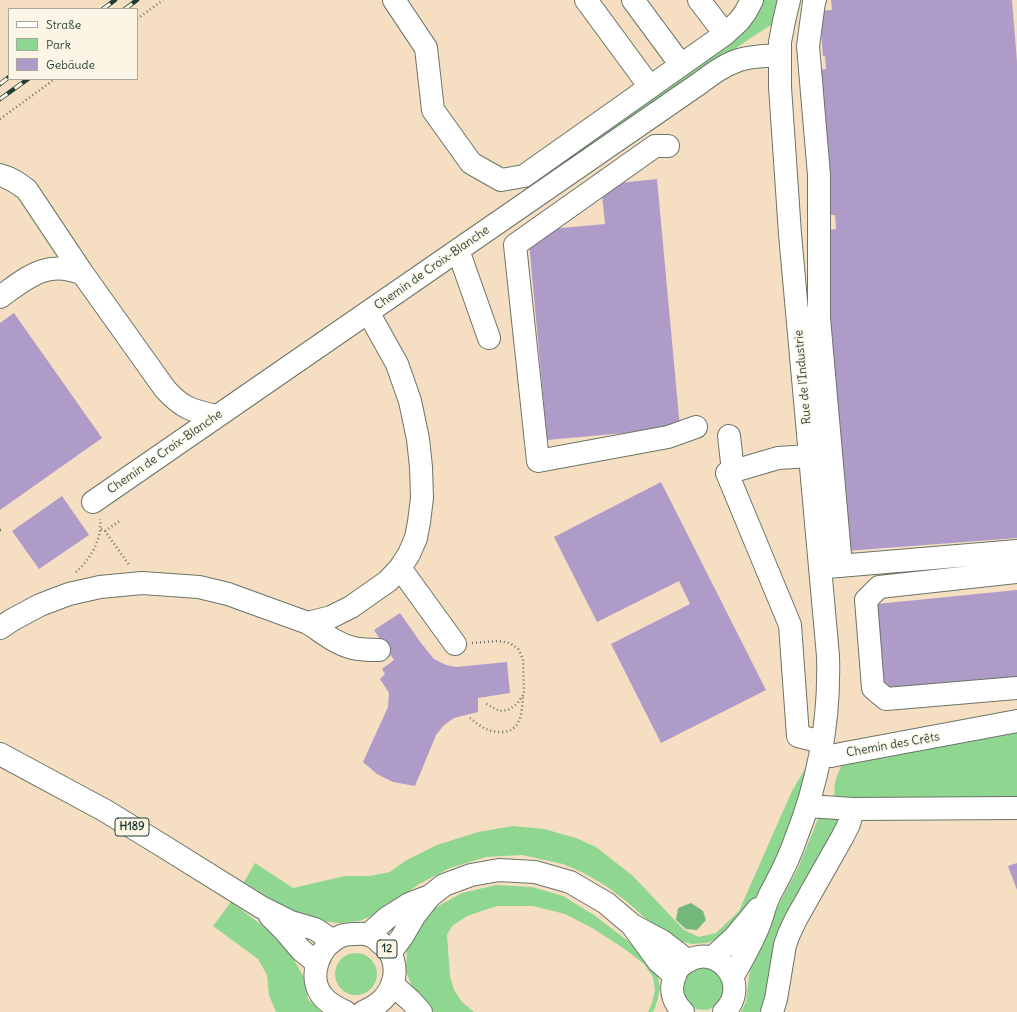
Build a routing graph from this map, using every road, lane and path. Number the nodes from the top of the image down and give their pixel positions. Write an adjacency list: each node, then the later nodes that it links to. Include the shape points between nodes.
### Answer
1 (163, 0): 9 (path)
2 (394, 0): 14 (main road, via 426,48 433,110 471,163 501,180 524,176)
3 (586, 0): 14 (main road)
4 (633, 0): 12 (main road)
5 (699, 0): 10 (main road)
6 (752, 0): 10 (main road, via 739,21)
7 (789, 0): 11 (main road, Rue de l'Industrie, via 781,32)
8 (815, 0): 22 (main road, via 808,46 819,175)
9 (138, 18)
10 (725, 34): 12 (main road)
11 (780, 55): 18 (main road, Chemin de Croix-Blanche, via 754,57 725,66); 23 (main road, Rue de l'Industrie, via 790,234)
12 (681, 66): 14 (main road)
13 (53, 80): 15 (path)
14 (650, 87)
15 (0, 118)
16 (668, 146): 26 (main road, via 656,146 515,244 538,461 668,437)
17 (0, 175): 19 (main road, via 18,182 27,190)
18 (458, 250): 21 (main road, Chemin de Croix-Blanche); 24 (main road)
19 (83, 274): 20 (main road, via 64,268 42,270); 25 (main road, via 174,399 200,413)
20 (0, 298)
21 (368, 312): 25 (main road, Chemin de Croix-Blanche); 36 (main road, via 397,364 410,401 418,439 422,490 419,522 416,538)
22 (819, 318): 23 (main road); 35 (main road)
23 (798, 319): 28 (main road, Rue de l'Industrie)
24 (489, 338)
25 (217, 416): 30 (main road, Chemin de Croix-Blanche)
26 (696, 427)
27 (729, 436): 29 (main road)
28 (810, 456): 29 (main road, via 778,458); 35 (main road, Rue de l'Industrie)
29 (733, 471): 49 (main road, Chemin des Crêts, via 727,473 790,625 798,736)
30 (92, 502): 32 (path, via 98,511)
31 (121, 520): 33 (path)
32 (101, 529): 33 (path); 38 (path, via 91,554)
33 (105, 531): 39 (path)
34 (1017, 551): 35 (main road)
35 (830, 567): 49 (main road, Rue de l'Industrie, via 828,671)
36 (400, 568): 40 (main road, via 388,581 350,607 331,617); 42 (main road)
37 (1017, 572): 44 (main road, via 879,587 866,600 872,688 886,699)
38 (74, 574)
39 (142, 583): 40 (main road, via 199,587 228,594); 41 (main road, via 100,587 69,594 40,605)
40 (308, 623): 43 (main road, via 352,648)
41 (0, 628)
42 (455, 644): 45 (path, via 498,641 510,643 518,649 523,659)
43 (378, 650)
44 (1017, 688)
45 (524, 694): 46 (path, via 517,704 508,710 499,711); 47 (path, via 522,713 516,726 508,732 486,729)
46 (485, 703)
47 (470, 718)
48 (1017, 721): 49 (main road, Chemin des Crêts, via 846,754 831,756)
49 (821, 749): 51 (main road)
50 (0, 754): 56 (main road, H189, via 104,810)
51 (808, 806): 53 (main road); 55 (main road, via 789,856)
52 (1017, 808): 53 (main road)
53 (853, 809): 70 (main road, via 843,836 789,934)
54 (430, 896): 57 (main road, via 409,904 387,918); 59 (main road); 62 (main road, via 444,885 471,874 499,870 535,872 570,882 606,903 632,925 658,961)
55 (768, 898): 60 (main road, via 734,938); 63 (main road, via 747,952)
56 (261, 907): 58 (main road, via 290,922 315,929); 61 (main road, via 300,950)
57 (368, 935): 58 (main road, 12, via 350,934); 59 (main road, 12)
58 (333, 941): 61 (main road, 12)
59 (390, 953): 64 (main road, 12, via 395,973)
60 (712, 958): 62 (main road, via 693,958); 63 (main road, via 725,965)
61 (317, 963): 67 (main road, 12, via 316,985 323,997 334,1007)
62 (681, 968): 65 (main road, via 672,987)
63 (733, 976): 69 (main road, via 734,996)
64 (392, 984): 66 (main road, 12, via 388,993); 68 (main road)
65 (673, 1008)
66 (372, 1011)
67 (346, 1012)
68 (421, 1012)
69 (724, 1012)
70 (772, 1012)

